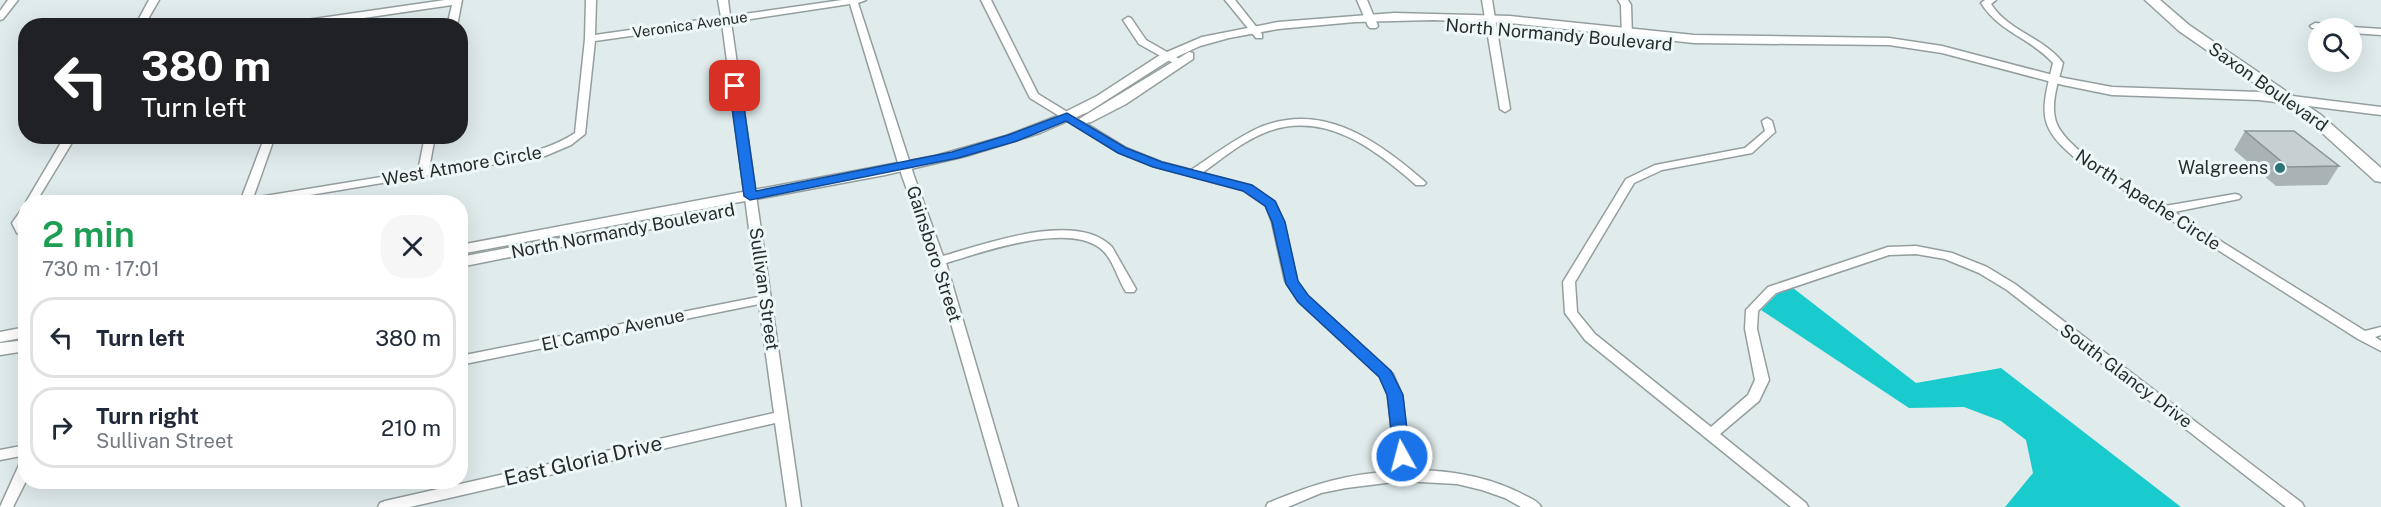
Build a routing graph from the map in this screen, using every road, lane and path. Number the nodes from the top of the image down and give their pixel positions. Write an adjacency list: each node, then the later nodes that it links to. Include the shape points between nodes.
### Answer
1 (13, 0): 14 (street)
2 (154, 0): 15 (street)
3 (591, 0): 26 (street)
4 (723, 0): 18 (street, Sullivan Street)
5 (986, 0): 32 (street, via 1034,96)
6 (1230, 0): 24 (street)
7 (1362, 0): 20 (street)
8 (1487, 0): 21 (street)
9 (1623, 0): 25 (street)
10 (2152, 0): 29 (main road, Saxon Boulevard, via 2184,28)
11 (457, 1): 16 (street); 17 (street)
12 (857, 1): 18 (street, Veronica Avenue); 37 (street, Gainsboro Street)
13 (1990, 5): 28 (street, North Apache Circle, via 2003,23 2051,52 2058,63)
14 (0, 17)
15 (144, 18)
16 (341, 18)
17 (454, 18)
18 (726, 20): 26 (street, Veronica Avenue); 46 (street, Sullivan Street)
19 (1128, 20): 27 (street, via 1142,42)
20 (1371, 22): 21 (street, North Normandy Boulevard); 24 (street, North Normandy Boulevard)
21 (1491, 23): 25 (street, North Normandy Boulevard); 30 (street)
22 (2362, 31): 23 (street)
23 (2381, 32)
24 (1256, 33): 27 (street, North Normandy Boulevard, via 1202,41)
25 (1628, 36): 28 (street, North Normandy Boulevard, via 1897,42 1955,52)
26 (590, 39): 38 (street, West Atmore Circle, via 580,134 541,154)
27 (1173, 59): 32 (street, North Normandy Boulevard)
28 (2053, 84): 29 (street, North Normandy Boulevard, via 2131,93 2262,96); 47 (street, North Apache Circle, via 2047,112 2057,135 2085,161)
29 (2294, 102): 31 (street, North Normandy Boulevard); 40 (main road, Saxon Boulevard)
30 (1505, 109)
31 (2381, 111)
32 (1072, 120): 37 (street, North Normandy Boulevard, via 1002,153); 39 (street, via 1122,150)
33 (1767, 121): 62 (street, via 1770,132 1748,151 1659,167 1630,181 1569,282 1571,314 1590,337)
34 (66, 144): 42 (street)
35 (267, 144): 43 (street)
36 (428, 144): 38 (street)
37 (907, 172): 46 (street, North Normandy Boulevard); 50 (street, Gainsboro Street)
38 (423, 173): 44 (street, West Atmore Circle)
39 (1194, 173): 41 (street, via 1263,129 1294,122 1327,124 1352,132 1389,155); 65 (street, via 1247,188 1271,204 1291,281 1303,299 1386,374 1395,395)
40 (2381, 177)
41 (1420, 183)
42 (35, 195)
43 (250, 195)
44 (290, 195)
45 (2235, 197): 47 (street)
46 (751, 201): 48 (street, North Normandy Boulevard); 49 (street, North Normandy Boulevard); 52 (street, Sullivan Street)
47 (2163, 210): 55 (street, North Apache Circle)
48 (468, 249)
49 (468, 260)
50 (939, 261): 51 (street, via 1035,236 1081,234 1111,252); 72 (street, Gainsboro Street)
51 (1130, 289)
52 (766, 299): 60 (street, El Campo Avenue); 61 (street, Sullivan Street)
53 (2381, 331): 55 (street)
54 (18, 334): 56 (street)
55 (2363, 336): 58 (street, North Apache Circle)
56 (0, 337)
57 (18, 347): 59 (street)
58 (2381, 347)
59 (0, 350)
60 (468, 359)
61 (782, 416): 67 (street, East Gloria Drive); 71 (street, Sullivan Street)
62 (1710, 435): 75 (street); 76 (street, South Glancy Drive, via 1754,398 1762,380 1751,329 1752,310 1772,290 1888,251 1916,250 1948,256 2011,287)
63 (18, 452): 64 (street)
64 (0, 455)
65 (1404, 476): 73 (street, via 1370,478 1318,489); 74 (street, via 1476,483 1515,495)
66 (18, 482): 69 (street)
67 (468, 488)
68 (464, 489): 70 (street, East Gloria Drive)
69 (6, 507)
70 (385, 507)
71 (794, 507)
72 (1011, 507)
73 (1273, 507)
74 (1534, 507)
75 (1801, 507)
76 (2297, 507)

